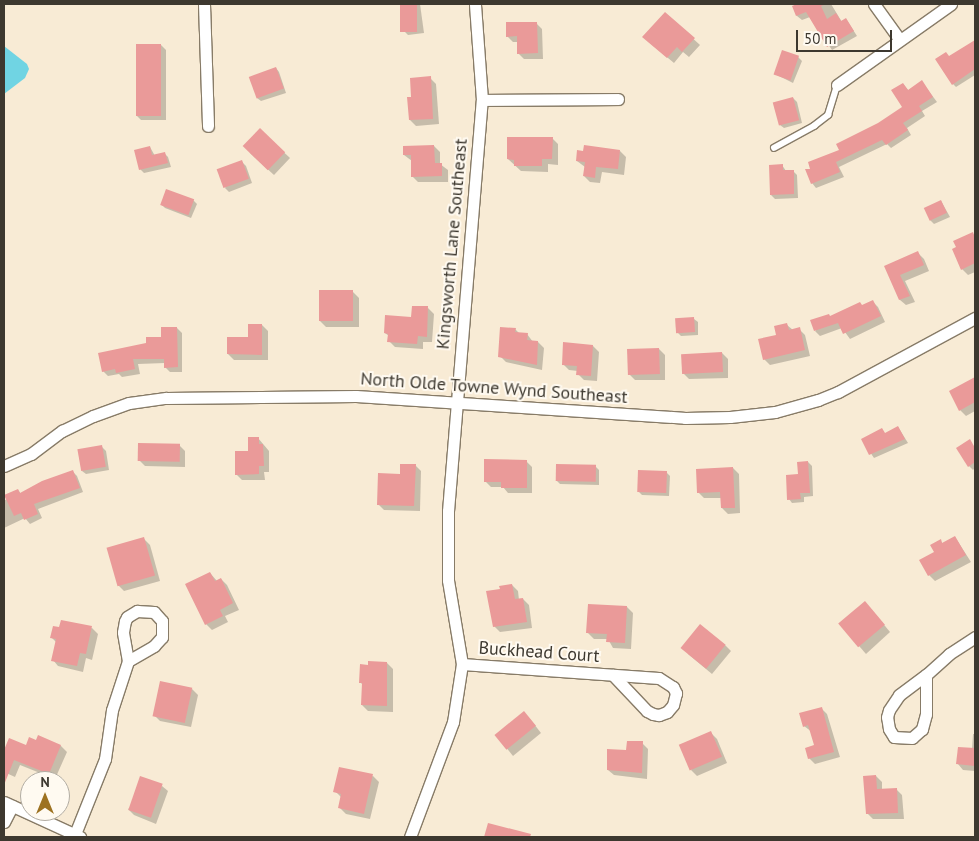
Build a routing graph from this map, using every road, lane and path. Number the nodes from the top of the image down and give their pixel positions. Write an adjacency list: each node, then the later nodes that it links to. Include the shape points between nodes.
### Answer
1 (204, 4): 9 (street)
2 (475, 4): 8 (street, Kingsworth Lane Southeast)
3 (874, 4): 5 (street)
4 (951, 4): 5 (street)
5 (900, 40): 6 (street)
6 (837, 85): 10 (lane, via 828,115)
7 (618, 99): 8 (street)
8 (482, 100): 12 (street, Kingsworth Lane Southeast)
9 (208, 126)
10 (774, 148)
11 (975, 318): 12 (street, North Olde Towne Wynd Southeast, via 838,392 776,412 685,418)
12 (456, 401): 13 (street, North Olde Towne Wynd Southeast, via 328,395 149,400 129,403 93,416 62,431 31,454); 16 (street, Kingsworth Lane Southeast, via 448,512 448,580)
13 (4, 466)
14 (975, 637): 18 (street)
15 (128, 661): 15 (street, via 154,646 162,637 162,621 154,612 143,610 127,616 123,626); 21 (street, via 112,710 105,759)
16 (462, 664): 17 (street, Buckhead Court); 22 (street, Kingsworth Lane Southeast, via 453,722)
17 (613, 675): 17 (street, Buckhead Court, via 667,681 676,693 673,706 659,715 646,711)
18 (926, 675): 18 (street, via 906,688 889,710 889,729 894,737 912,738 922,730 926,714)
19 (8, 804): 20 (street); 21 (street)
20 (4, 822)
21 (79, 836)
22 (410, 837)

